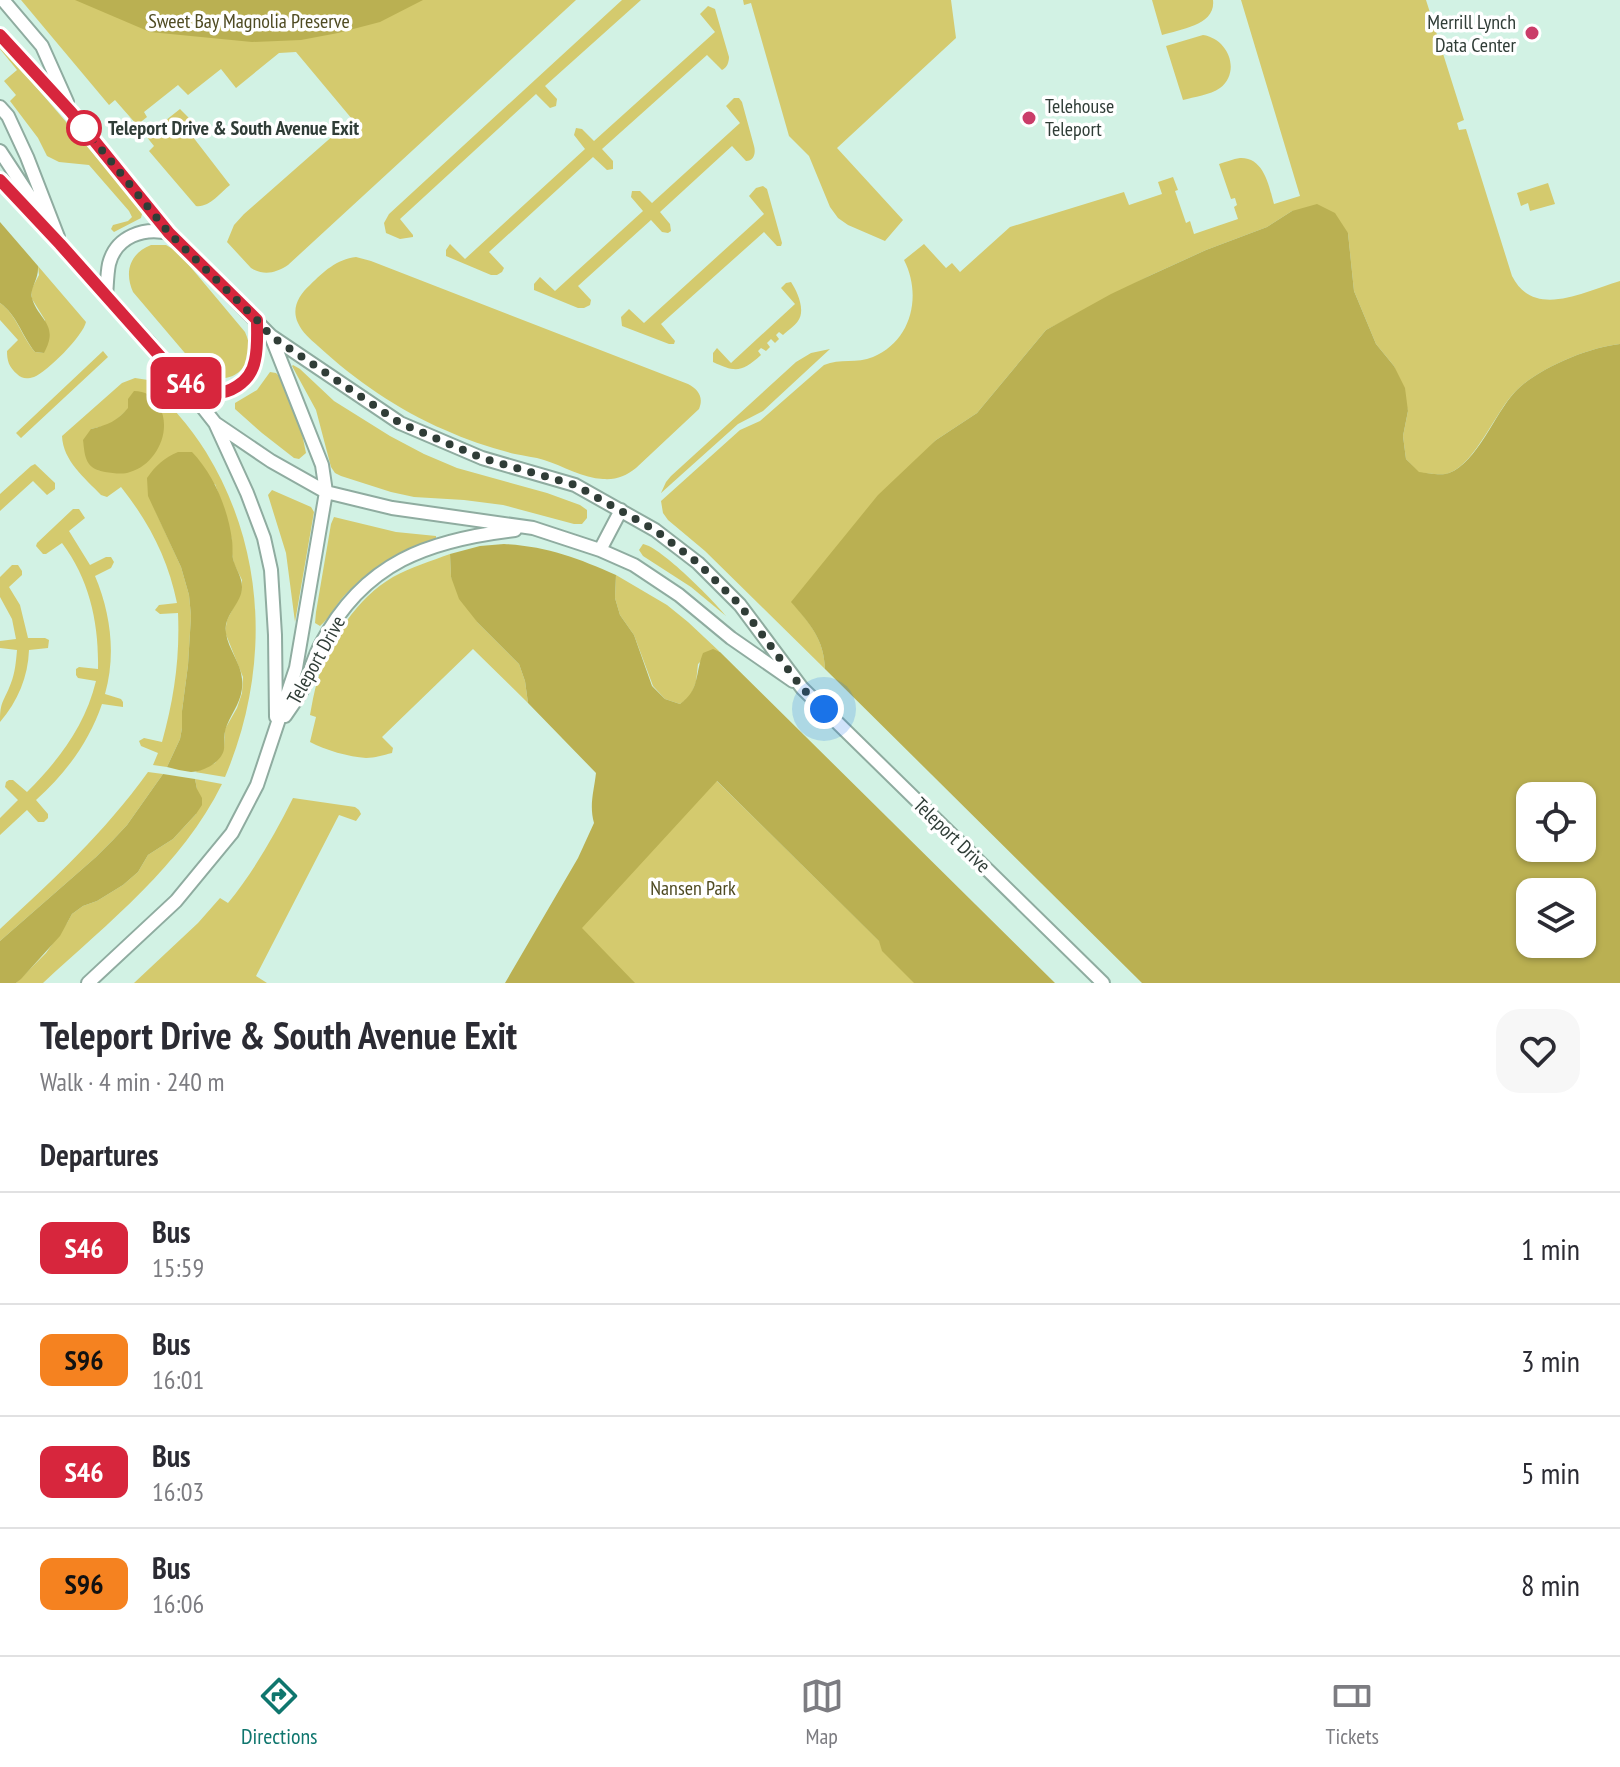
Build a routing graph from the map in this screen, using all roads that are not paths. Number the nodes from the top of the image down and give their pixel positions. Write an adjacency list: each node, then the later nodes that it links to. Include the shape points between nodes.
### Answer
1 (3, 0): 4 (lane, Teleport Drive, via 42,46)
2 (0, 35): 4 (lane, Teleport Drive)
3 (0, 107): 8 (lane, Teleport Drive, via 40,186)
4 (71, 112): 7 (lane, Teleport Drive)
5 (0, 151): 8 (lane, Teleport Drive)
6 (0, 180): 8 (lane, Teleport Drive)
7 (169, 233): 9 (lane, via 145,230 123,241 110,261); 10 (lane, Teleport Drive)
8 (60, 244): 9 (lane, Teleport Drive)
9 (106, 296): 12 (lane, Teleport Drive)
10 (257, 320): 11 (lane, Teleport Drive); 12 (lane, via 255,360 242,383 219,393)
11 (271, 336): 14 (lane, Teleport Drive, via 322,465); 15 (lane, Teleport Drive, via 400,423 482,458 575,485)
12 (182, 381): 13 (lane, Teleport Drive)
13 (215, 423): 14 (lane, Teleport Drive); 19 (lane, Teleport Drive, via 247,493 271,570)
14 (326, 492): 16 (lane, Teleport Drive, via 392,508); 19 (lane, Teleport Drive, via 296,668)
15 (621, 510): 17 (lane); 18 (lane, Teleport Drive, via 698,563 740,605)
16 (533, 528): 17 (lane, Teleport Drive); 19 (lane, Teleport Drive, via 450,541 389,566 352,597)
17 (600, 550): 18 (lane, Teleport Drive, via 679,595)
18 (802, 688): 21 (lane, Teleport Drive)
19 (276, 728): 20 (lane, Teleport Drive, via 257,785 232,833 176,901)
20 (88, 983)
21 (1103, 983)

